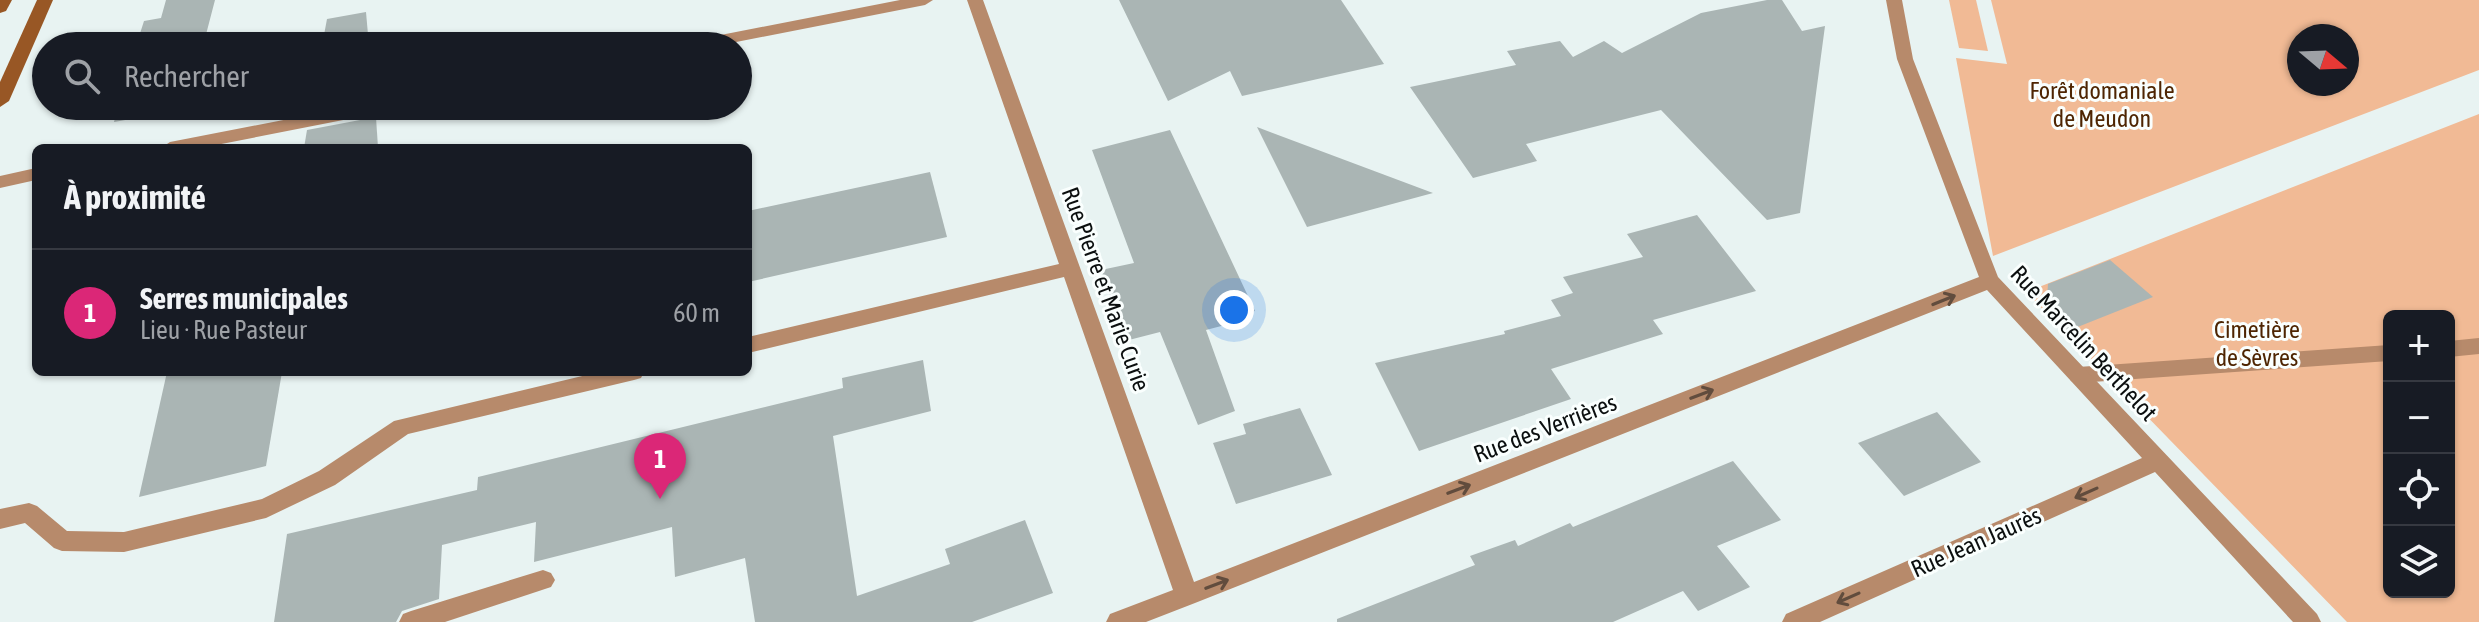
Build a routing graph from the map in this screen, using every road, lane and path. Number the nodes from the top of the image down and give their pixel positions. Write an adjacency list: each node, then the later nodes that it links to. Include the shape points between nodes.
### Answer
1 (4, 0): 6 (main road)
2 (45, 0): 8 (main road)
3 (920, 0): 7 (street)
4 (975, 0): 13 (street, Rue Pierre et Marie Curie)
5 (1894, 0): 14 (street, Rue Marcelin Berthelot, via 1905,59)
6 (0, 8)
7 (752, 34)
8 (0, 101)
9 (313, 120): 10 (street)
10 (190, 144)
11 (32, 175): 12 (street)
12 (0, 182)
13 (1072, 268): 15 (street); 24 (street, Rue Pierre et Marie Curie)
14 (1990, 281): 19 (street, Rue Marcelin Berthelot); 24 (street, Rue des Verrières, one-way to 14)
15 (752, 344)
16 (2479, 346): 17 (street)
17 (2455, 348)
18 (2383, 353): 19 (street)
19 (2078, 375): 21 (street, Rue Marcelin Berthelot)
20 (617, 376): 22 (street, via 402,427 327,478 266,508 124,542 62,541 29,513)
21 (2157, 461): 27 (street, Rue Jean Jaurès, one-way to 27); 28 (street, Rue Marcelin Berthelot)
22 (0, 519)
23 (543, 580): 25 (street)
24 (1187, 596): 26 (street, Rue des Verrières)
25 (411, 622)
26 (1118, 622)
27 (1794, 622)
28 (2309, 622)

